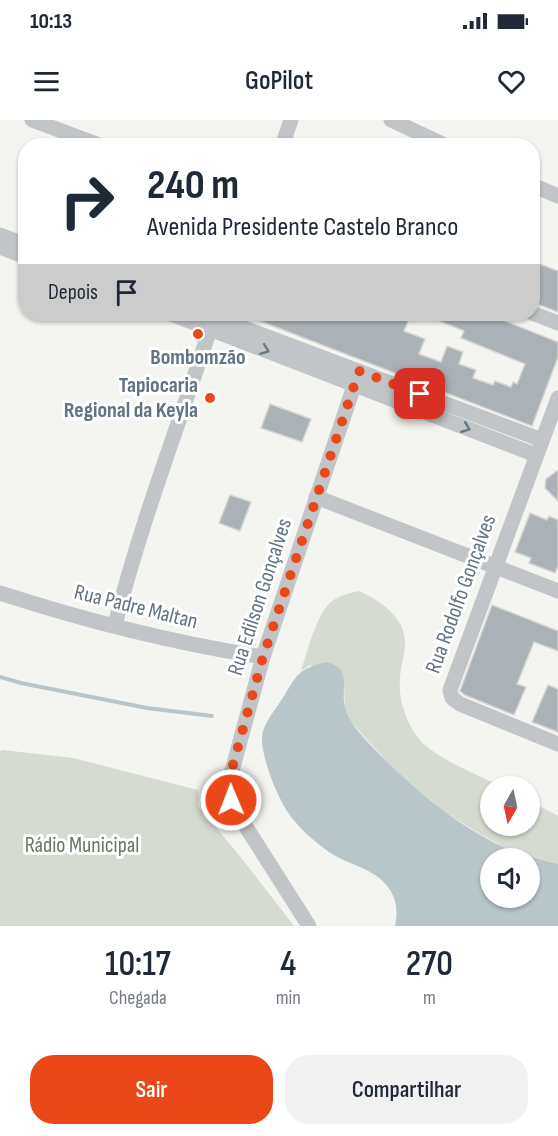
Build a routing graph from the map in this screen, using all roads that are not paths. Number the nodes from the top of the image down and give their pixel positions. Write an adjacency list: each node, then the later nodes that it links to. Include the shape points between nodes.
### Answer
1 (32, 120): 4 (street)
2 (291, 120): 5 (street)
3 (391, 120): 6 (street)
4 (80, 138)
5 (285, 138)
6 (430, 138)
7 (540, 188): 8 (street)
8 (558, 196)
9 (0, 235): 10 (street)
10 (18, 242)
11 (0, 248): 12 (street)
12 (18, 254)
13 (540, 316): 16 (street)
14 (211, 321): 25 (street, via 156,483)
15 (219, 321): 17 (street)
16 (558, 324)
17 (356, 378): 19 (street); 20 (street, one-way to 20); 21 (street, Rua Edilson Gonçalves)
18 (558, 398): 19 (street, Rua Rodolfo Gonçalves)
19 (542, 440): 20 (street, Rua Rodolfo Gonçalves)
20 (536, 455): 22 (street, Rua Rodolfo Gonçalves)
21 (316, 497): 22 (street); 26 (street, Rua Edilson Gonçalves)
22 (496, 566): 23 (street); 27 (street, Rua Rodolfo Gonçalves, via 450,694 460,704)
23 (558, 591)
24 (0, 593): 25 (street, Rua Padre Maltan)
25 (115, 625): 26 (street, Rua Padre Maltan, via 184,643)
26 (263, 657): 28 (street, Rua Edilson Gonçalves, via 229,792 234,808)
27 (558, 744)
28 (309, 926)

